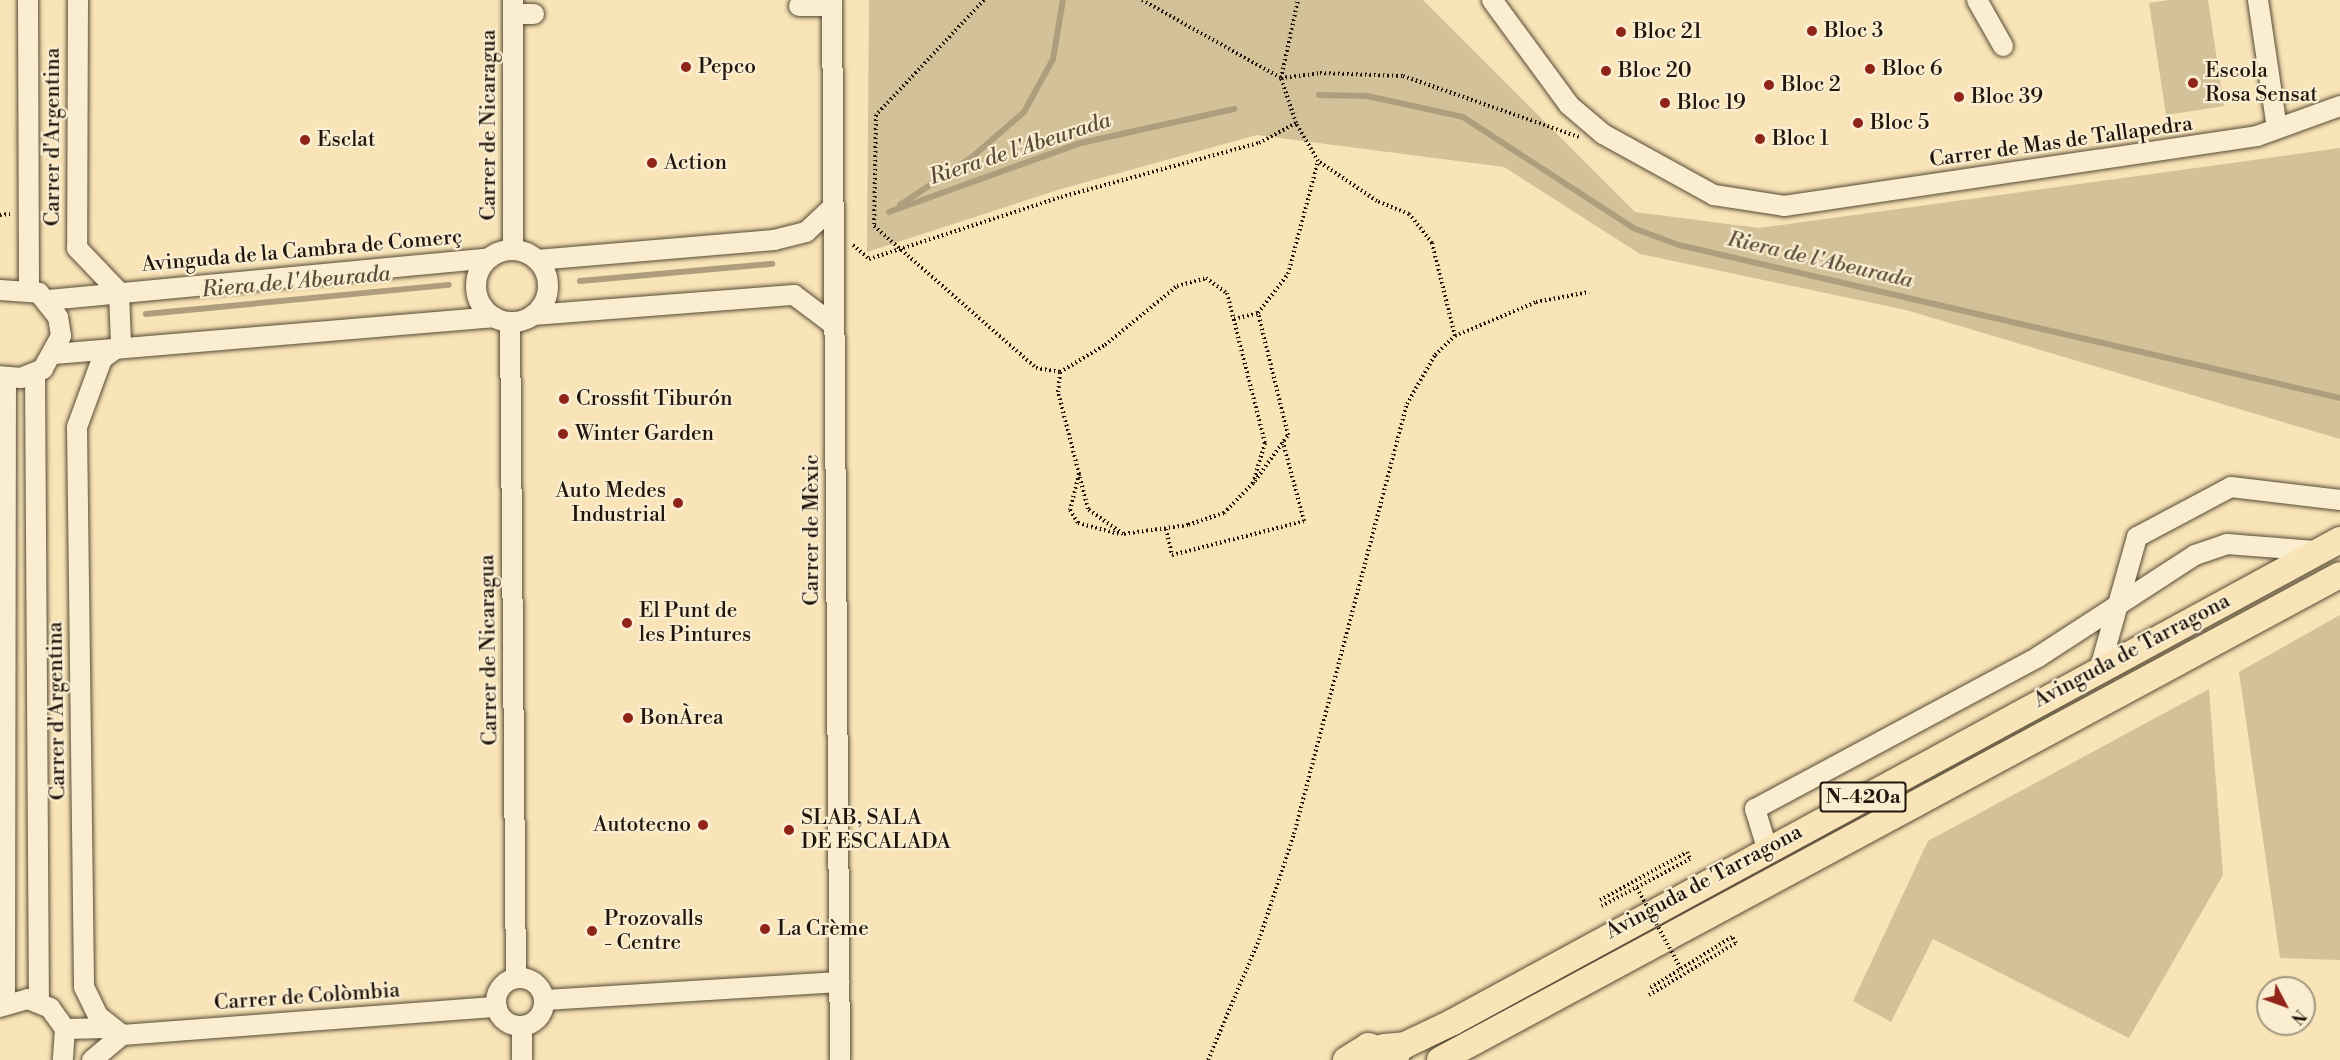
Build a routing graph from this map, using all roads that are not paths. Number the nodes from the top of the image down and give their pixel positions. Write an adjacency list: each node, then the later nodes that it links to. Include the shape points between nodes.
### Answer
1 (28, 0): 17 (street, Carrer d'Argentina)
2 (78, 0): 19 (street, Carrer d'Argentina, via 77,248)
3 (1492, 0): 12 (street, Carrer de Mas de Tallapedra, via 1569,105 1603,134 1714,195 1784,206 2174,150)
4 (1977, 0): 10 (street)
5 (2258, 0): 12 (street)
6 (832, 3): 7 (street); 13 (street, Carrer de Mèxic)
7 (799, 6)
8 (513, 7): 9 (street); 14 (street, Carrer de Nicaragua)
9 (534, 14)
10 (2003, 46)
11 (2340, 106): 12 (street, Carrer de Mas de Tallapedra)
12 (2277, 129)
13 (834, 206): 16 (street, via 806,232 774,240); 23 (street, Carrer de Mèxic)
14 (513, 250): 15 (street); 16 (street)
15 (489, 258): 19 (street, Avinguda de la Cambra de Comerç); 22 (street, via 476,287 483,307)
16 (537, 260): 21 (street, via 548,283 547,296)
17 (28, 288): 18 (street); 20 (street)
18 (0, 290)
19 (119, 292): 20 (street, Avinguda de la Cambra de Comerç); 24 (street, Avinguda de la Cambra de Comerç)
20 (48, 300): 25 (street, via 58,317)
21 (533, 315): 22 (street); 23 (street, via 794,295)
22 (502, 320): 24 (street); 35 (street, Carrer de Nicaragua)
23 (834, 325): 36 (street, Carrer de Mèxic)
24 (121, 345): 25 (street); 42 (street, Carrer d'Argentina, via 102,359 77,427 84,987 87,1002)
25 (55, 354): 26 (street)
26 (35, 374): 27 (street); 38 (street, Carrer d'Argentina)
27 (3, 377): 28 (street)
28 (3, 426): 39 (street)
29 (2340, 500): 32 (street, via 2231,487 2137,537)
30 (2330, 545): 32 (street, via 2284,552 2227,544 2195,555); 33 (main road, Avinguda de Tarragona / N-420a)
31 (2340, 575): 49 (main road, Avinguda de Tarragona / N-420a)
32 (2120, 599): 33 (street); 34 (street, via 2038,657 1755,809)
33 (2100, 668): 34 (main road, Avinguda de Tarragona / N-420a)
34 (1767, 848): 44 (main road, Avinguda de Tarragona / N-420a)
35 (516, 977): 37 (street, via 536,983); 40 (street, via 501,986)
36 (839, 982): 37 (street); 47 (street, Carrer de Mèxic)
37 (545, 1000): 41 (street, via 541,1015)
38 (39, 1002): 39 (street); 43 (street)
39 (3, 1005)
40 (496, 1007): 41 (street, via 503,1020); 42 (street, Carrer de Colòmbia)
41 (522, 1026): 46 (street)
42 (113, 1035): 43 (street, Carrer de Colòmbia); 45 (street)
43 (65, 1044)
44 (1393, 1054): 48 (main road, N-420a, via 1363,1047)
45 (92, 1060)
46 (522, 1060)
47 (840, 1060)
48 (1346, 1060)
49 (1440, 1060)

